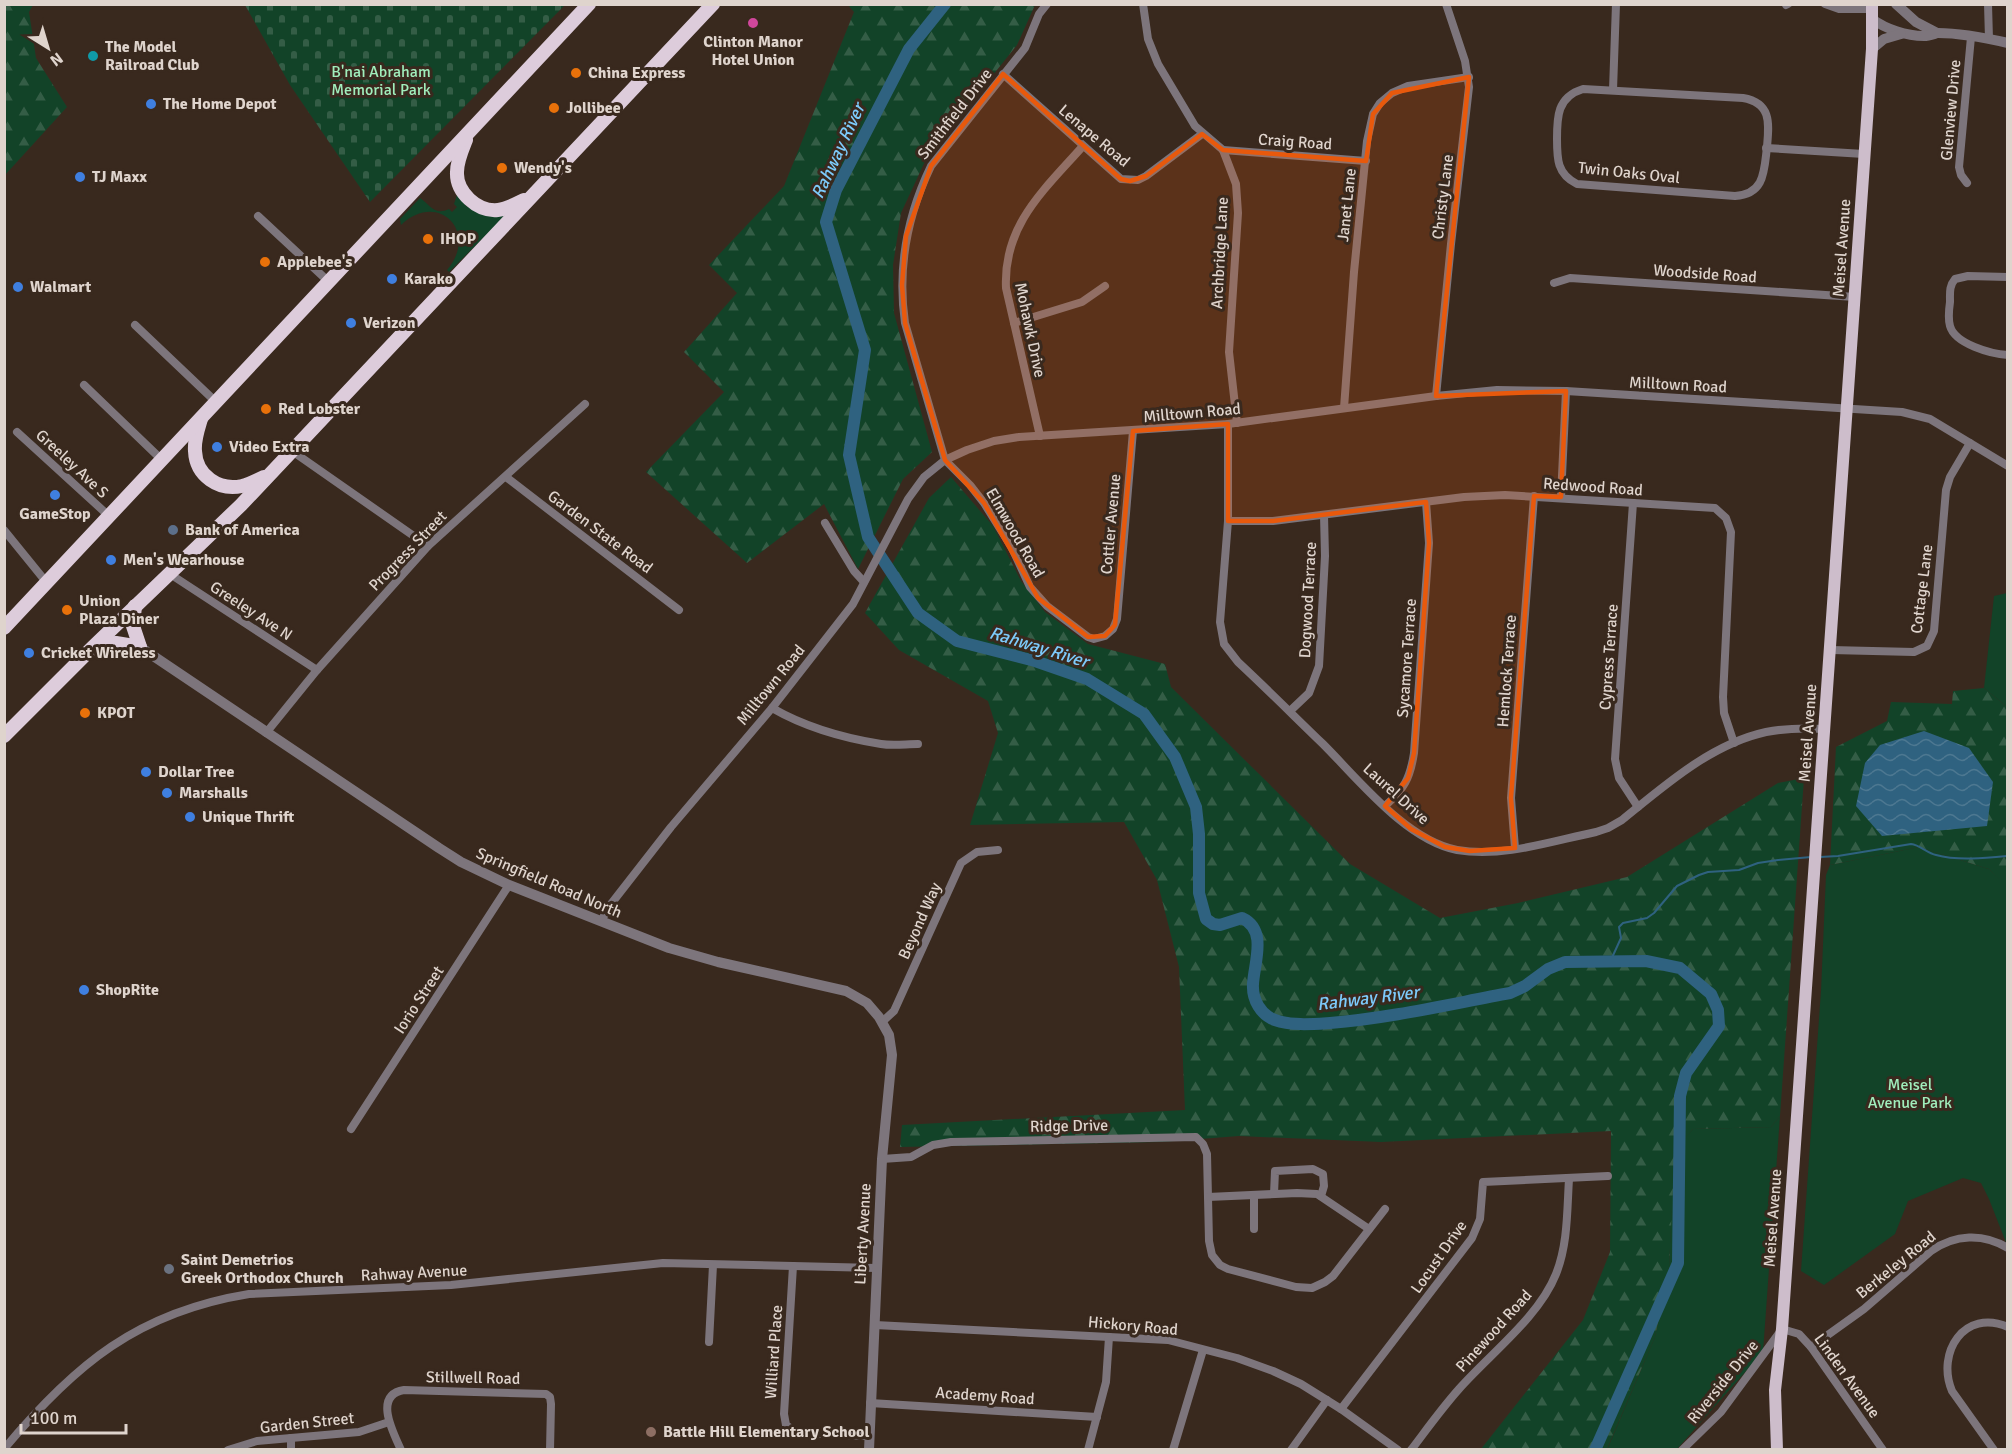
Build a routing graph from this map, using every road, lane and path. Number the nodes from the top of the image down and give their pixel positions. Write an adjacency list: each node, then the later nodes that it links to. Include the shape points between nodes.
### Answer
1 (589, 4): 21 (highway)
2 (713, 4): 28 (highway)
3 (1047, 4): 17 (street, Smithfield Drive, via 1025,48)
4 (1143, 4): 20 (street, via 1152,52)
5 (1446, 4): 18 (street, Christy Lane)
6 (1616, 4): 19 (street)
7 (1825, 4): 10 (street)
8 (1896, 4): 12 (street, via 1916,22)
9 (1988, 4): 14 (street)
10 (1872, 11): 11 (street, via 1883,27); 16 (main road, Meisel Avenue)
11 (1907, 33): 12 (street); 16 (street, via 1884,39)
12 (1937, 33): 13 (street)
13 (1971, 37): 14 (street); 27 (street, Glenview Drive, via 1959,167)
14 (1989, 39): 15 (street)
15 (2007, 43)
16 (1872, 49): 25 (main road, Meisel Avenue)
17 (1003, 74): 22 (street, Lenape Road); 54 (street, Smithfield Drive, via 931,166 917,196 906,236 902,285 905,322)
18 (1469, 77): 26 (street, Janet Lane, via 1408,86 1392,93 1373,114); 40 (street, Christy Lane)
19 (1613, 90): 23 (street, Twin Oaks Oval, via 1749,99 1763,108 1768,119); 23 (street, Twin Oaks Oval, via 1577,91 1566,98 1559,110 1557,161 1566,177 1577,184 1741,196 1760,183)
20 (1202, 134): 22 (street, Lenape Road, via 1138,180 1121,179); 24 (street)
21 (468, 135): 28 (highway, via 457,175 469,199 496,210); 31 (highway)
22 (1083, 146): 35 (street, Mohawk Drive, via 1028,208 1012,239 1005,276)
23 (1766, 148): 25 (street)
24 (1223, 150): 26 (street, Craig Road); 46 (street, Archbridge Lane, via 1233,174 1238,203 1229,352)
25 (1864, 154): 34 (main road, Meisel Avenue)
26 (1366, 161): 43 (street, Janet Lane)
27 (1967, 183)
28 (533, 195): 52 (highway, via 454,285)
29 (258, 216): 31 (street)
30 (2007, 277): 37 (street, via 1955,279 1950,288 1949,320 1956,336 1989,352)
31 (329, 282): 41 (highway)
32 (1554, 283): 34 (street, Woodside Road, via 1570,278)
33 (1105, 286): 35 (street, via 1082,302)
34 (1855, 297): 44 (main road, Meisel Avenue)
35 (1014, 323): 50 (street, Mohawk Drive)
36 (135, 326): 41 (street)
37 (2007, 355)
38 (84, 385): 53 (street)
39 (1566, 392): 40 (street, Milltown Road, via 1497,390); 44 (street, Milltown Road); 59 (street)
40 (1436, 396): 43 (street, Milltown Road)
41 (216, 402): 45 (highway)
42 (585, 404): 57 (street, Progress Street)
43 (1344, 408): 46 (street, Milltown Road)
44 (1847, 408): 51 (street, Milltown Road, via 1916,414); 77 (main road, Meisel Avenue)
45 (202, 417): 53 (highway); 56 (highway, via 195,455 209,479 231,487)
46 (1237, 423): 47 (street, Milltown Road)
47 (1228, 424): 48 (street, Milltown Road); 64 (street, Laurel Drive)
48 (1133, 431): 50 (street, Milltown Road); 73 (street, Cottler Avenue)
49 (17, 432): 63 (street, Greeley Ave S)
50 (1040, 436): 54 (street, Milltown Road, via 994,441)
51 (1970, 443): 55 (street, Milltown Road); 77 (street, Cottage Lane, via 1946,490 1932,640 1914,652)
52 (292, 451): 56 (highway); 67 (street)
53 (162, 459): 63 (highway)
54 (945, 460): 70 (street, Milltown Road, via 924,477 908,499); 73 (street, Elmwood Road, via 984,503 1030,587 1047,606 1094,639 1110,633)
55 (2007, 466)
56 (269, 475): 68 (highway)
57 (506, 477): 67 (street, Progress Street); 72 (street, Garden State Road)
58 (1533, 496): 59 (street, Redwood Road); 60 (street, Redwood Road); 88 (street, Hemlock Terrace, via 1511,798)
59 (1561, 497): 61 (street, Redwood Road)
60 (1426, 501): 62 (street, Redwood Road); 86 (street, Sycamore Terrace, via 1429,543 1414,753 1401,792)
61 (1633, 503): 84 (street, Redwood Road, via 1715,508 1729,525 1732,539 1723,697); 87 (street, Cypress Terrace, via 1615,759 1619,778)
62 (1324, 515): 64 (street, Redwood Road); 80 (street, Dogwood Terrace, via 1319,666 1309,693)
63 (109, 516): 69 (highway)
64 (1228, 521): 80 (street, Laurel Drive, via 1221,633 1224,644)
65 (825, 523): 70 (street)
66 (4, 530): 69 (street)
67 (428, 546): 78 (street, Progress Street)
68 (170, 574): 71 (highway); 78 (street, Greeley Ave N)
69 (47, 582): 74 (highway)
70 (864, 582): 79 (street, Milltown Road, via 853,604)
71 (135, 606): 75 (highway, via 133,626); 76 (highway)
72 (679, 610)
73 (1117, 619)
74 (4, 628)
75 (140, 647): 76 (highway, via 116,643); 82 (street, Springfield Road North)
76 (92, 648): 83 (highway)
77 (1830, 650): 81 (main road, Meisel Avenue)
78 (317, 670): 82 (street, Progress Street)
79 (772, 708): 85 (street, via 827,732 883,744); 91 (street, Milltown Road, via 671,827)
80 (1290, 711): 86 (street, Laurel Drive)
81 (1825, 729): 84 (street, Laurel Drive, via 1764,732); 110 (main road, Meisel Avenue)
82 (266, 733): 90 (street, Springfield Road North, via 444,852)
83 (4, 736)
84 (1734, 743): 87 (street, Laurel Drive, via 1702,759)
85 (918, 744)
86 (1385, 806): 88 (street, Laurel Drive, via 1411,829 1445,847 1470,851)
87 (1638, 807): 88 (street, Laurel Drive, via 1608,828)
88 (1515, 848)
89 (998, 850): 92 (street, Beyond Way, via 977,852 961,863 894,1011)
90 (509, 885): 91 (street, Springfield Road North); 93 (street, Iorio Street)
91 (601, 921): 92 (street, Springfield Road North, via 684,953 846,991 867,1003)
92 (882, 1022): 94 (street, Liberty Avenue, via 889,1035 892,1056)
93 (351, 1129)
94 (882, 1159): 100 (street, Ridge Drive, via 911,1157 951,1142 1188,1136 1200,1140 1208,1154); 107 (street, Liberty Avenue)
95 (1608, 1176): 96 (street, Locust Drive)
96 (1569, 1179): 117 (street, Locust Drive, via 1483,1182 1480,1219 1472,1238); 132 (street, Pinewood Road, via 1563,1249 1550,1287)
97 (1274, 1194): 98 (street); 99 (street); 99 (street, via 1275,1171 1313,1169 1323,1174)
98 (1254, 1195): 100 (street); 102 (street)
99 (1321, 1196): 103 (street)
100 (1208, 1197): 103 (street, Ridge Drive, via 1209,1241 1216,1260 1228,1269 1296,1287 1312,1288 1325,1282)
101 (1385, 1209): 103 (street, Ridge Drive)
102 (1254, 1229)
103 (1369, 1229)
104 (2007, 1248): 113 (street, Berkeley Road, via 1975,1237 1942,1244)
105 (712, 1265): 106 (street, Rahway Avenue); 112 (street); 122 (street, Rahway Avenue, via 657,1264 451,1286 249,1294 204,1303 107,1348 59,1389)
106 (793, 1266): 107 (street, Rahway Avenue); 120 (street, Williard Place, via 786,1425 797,1433)
107 (876, 1268): 108 (street, Liberty Avenue)
108 (874, 1325): 111 (street, Hickory Road); 116 (street, Liberty Avenue)
109 (2007, 1328): 136 (street, via 1989,1323 1970,1327 1953,1344 1947,1363 1948,1382)
110 (1782, 1329): 113 (street, Linden Avenue, via 1799,1334); 133 (street, Riverside Drive, via 1722,1412); 134 (main road, Meisel Avenue, via 1775,1390)
111 (1109, 1337): 114 (street, Hickory Road, via 1168,1340); 118 (street, via 1106,1382)
112 (709, 1341)
113 (1811, 1347): 135 (street, Linden Avenue)
114 (1203, 1350): 115 (street, Hickory Road, via 1273,1371); 129 (street)
115 (1327, 1400): 117 (street, Hickory Road); 130 (street)
116 (870, 1403): 118 (street, Academy Road); 120 (street, Liberty Avenue)
117 (1341, 1409): 131 (street, Hickory Road)
118 (1097, 1417): 128 (street)
119 (389, 1422): 121 (street, Garden Street, via 359,1432); 125 (street); 126 (street, Stillwell Road, via 389,1397 404,1390 541,1393 550,1397)
120 (869, 1436): 127 (street, Liberty Avenue)
121 (291, 1438): 123 (street, Garden Street); 124 (street)
122 (4, 1449)
123 (228, 1449)
124 (291, 1449)
125 (401, 1449)
126 (550, 1449)
127 (869, 1449)
128 (1088, 1449)
129 (1173, 1449)
130 (1290, 1449)
131 (1398, 1449)
132 (1411, 1449)
133 (1682, 1449)
134 (1777, 1449)
135 (1882, 1449)
136 (1994, 1449)

